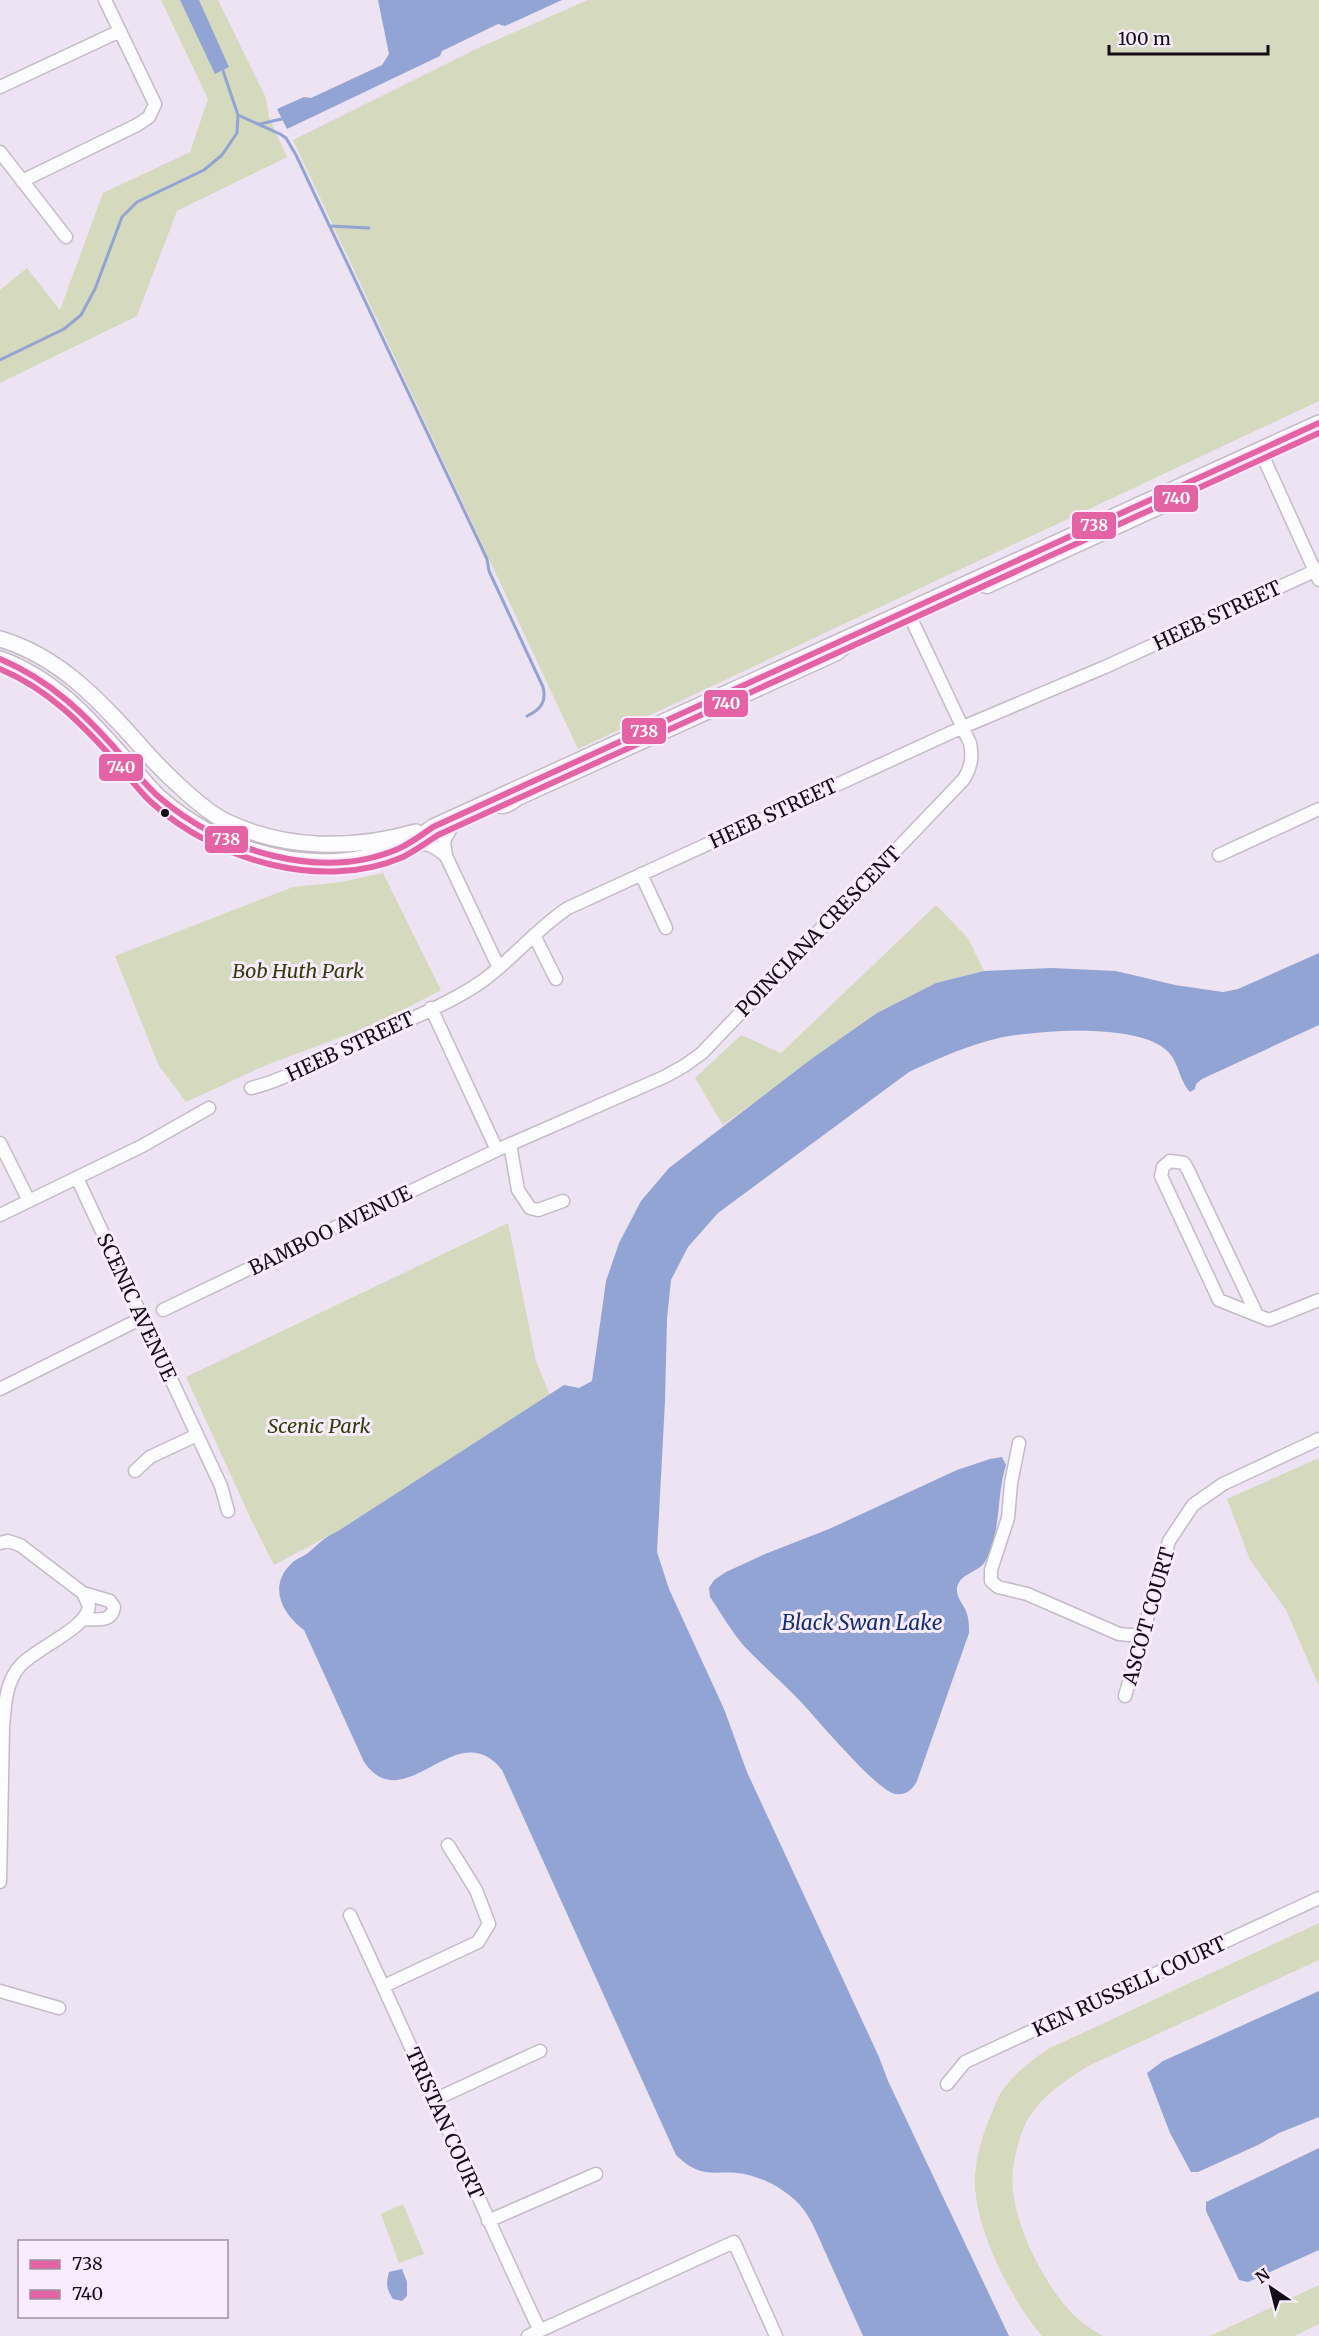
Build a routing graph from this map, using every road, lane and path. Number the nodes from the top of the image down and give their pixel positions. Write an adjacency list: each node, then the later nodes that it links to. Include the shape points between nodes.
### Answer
1 (105, 0): 2 (street)
2 (120, 31): 3 (street); 5 (street, via 155,104 149,117)
3 (0, 87)
4 (0, 152): 5 (street)
5 (22, 180): 6 (street)
6 (66, 237)
7 (1319, 423): 8 (main road)
8 (1260, 450): 9 (street); 10 (main road)
9 (1318, 573): 13 (street, HEEB STREET)
10 (907, 610): 13 (street, POINCIANA CRESCENT); 15 (main road)
11 (0, 639): 16 (main road, via 50,661 83,687 117,718 153,760 223,820 295,843 332,845 383,842)
12 (0, 659): 17 (main road, via 56,689 160,797 218,837 261,854 310,862 355,860)
13 (963, 727): 20 (street, HEEB STREET); 29 (street, POINCIANA CRESCENT, via 972,754 964,779 702,1053 664,1077)
14 (1319, 809): 18 (street)
15 (456, 817): 16 (main road); 19 (street, via 444,841)
16 (433, 827): 17 (main road)
17 (403, 847): 19 (street, via 433,845)
18 (1219, 855)
19 (446, 856): 23 (street)
20 (641, 874): 21 (street); 22 (street, HEEB STREET, via 568,908)
21 (666, 928)
22 (534, 935): 23 (street, HEEB STREET); 24 (street)
23 (499, 968): 25 (street, HEEB STREET, via 462,994)
24 (556, 980)
25 (431, 1008): 26 (street, HEEB STREET, via 298,1072); 30 (street)
26 (251, 1088)
27 (209, 1108): 31 (street)
28 (0, 1143): 32 (street)
29 (510, 1144): 30 (street, POINCIANA CRESCENT); 33 (street, via 518,1190 531,1208 538,1210)
30 (497, 1150): 36 (street, BAMBOO AVENUE)
31 (77, 1178): 32 (street); 38 (street, SCENIC AVENUE)
32 (29, 1201): 34 (street)
33 (563, 1201)
34 (0, 1215)
35 (1319, 1300): 37 (street, via 1269,1320)
36 (163, 1310)
37 (1257, 1315): 37 (street, via 1219,1300 1161,1176 1170,1161 1184,1163 1188,1170)
38 (142, 1318): 39 (street); 40 (street, SCENIC AVENUE)
39 (0, 1389)
40 (197, 1435): 43 (street, via 150,1457); 44 (street, SCENIC AVENUE)
41 (1319, 1439): 48 (street, ASCOT COURT, via 1223,1484 1192,1505 1169,1541)
42 (1019, 1443): 48 (street, via 1008,1518 991,1581 1119,1634)
43 (135, 1471)
44 (228, 1511)
45 (0, 1543): 46 (street, via 20,1545)
46 (83, 1593): 47 (street, via 89,1606); 47 (street, via 110,1601 114,1607 107,1618)
47 (84, 1619): 50 (street, via 30,1655 19,1667 10,1681)
48 (1142, 1636): 49 (street, ASCOT COURT)
49 (1125, 1696)
50 (1, 1728): 52 (street)
51 (448, 1845): 55 (street, via 476,1890 489,1924 478,1942)
52 (0, 1882)
53 (1319, 1898): 59 (street, KEN RUSSELL COURT, via 965,2062)
54 (350, 1915): 55 (street, TRISTAN COURT)
55 (384, 1986): 60 (street, TRISTAN COURT)
56 (0, 1990): 57 (street)
57 (59, 2008)
58 (540, 2051): 60 (street)
59 (946, 2084)
60 (436, 2099): 62 (street, TRISTAN COURT)
61 (596, 2174): 62 (street)
62 (488, 2221): 63 (street, TRISTAN COURT)
63 (534, 2333): 64 (street, via 734,2242)
64 (776, 2336)

